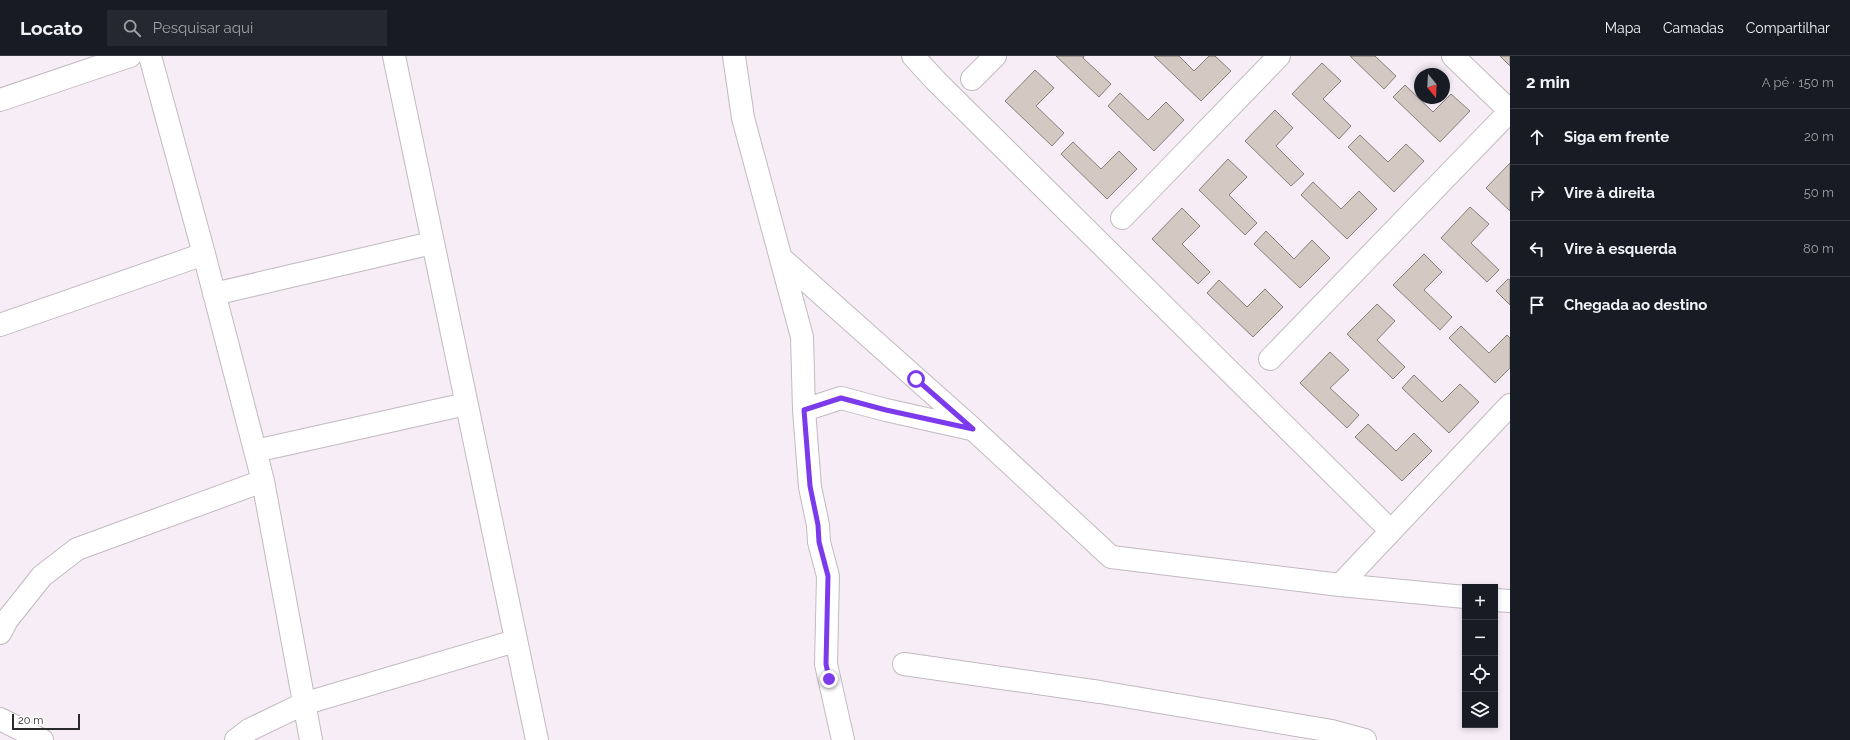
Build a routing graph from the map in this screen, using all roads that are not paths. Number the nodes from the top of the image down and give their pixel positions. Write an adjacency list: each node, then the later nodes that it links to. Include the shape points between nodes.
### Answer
1 (130, 56): 10 (street)
2 (150, 56): 14 (street)
3 (394, 56): 13 (street)
4 (734, 56): 15 (street, via 743,118)
5 (913, 56): 25 (street)
6 (995, 56): 9 (street)
7 (1279, 56): 12 (street)
8 (1453, 56): 11 (street)
9 (972, 79)
10 (0, 100)
11 (1510, 111): 18 (street)
12 (1122, 218)
13 (432, 243): 16 (street); 19 (street)
14 (204, 254): 16 (street); 17 (street)
15 (781, 258): 21 (street, via 802,337); 22 (street)
16 (214, 294): 23 (street)
17 (0, 325)
18 (1270, 359)
19 (466, 404): 23 (street); 31 (street)
20 (1510, 405): 25 (street)
21 (804, 410): 22 (street, via 841,398); 39 (street, via 810,486 819,542 828,576 826,664)
22 (973, 429): 26 (street, via 1112,557)
23 (255, 451): 24 (street)
24 (263, 481): 30 (street, via 77,549 42,576 7,620); 33 (street)
25 (1390, 530): 26 (street)
26 (1340, 585): 27 (street)
27 (1462, 597)
28 (1498, 600): 29 (street)
29 (1510, 602)
30 (0, 633)
31 (515, 641): 33 (street); 38 (street)
32 (904, 664): 40 (street, via 1100,692 1332,731)
33 (303, 704): 36 (street, via 249,730); 37 (street)
34 (0, 719): 35 (street)
35 (42, 740)
36 (236, 740)
37 (311, 740)
38 (536, 740)
39 (843, 740)
40 (1365, 740)

